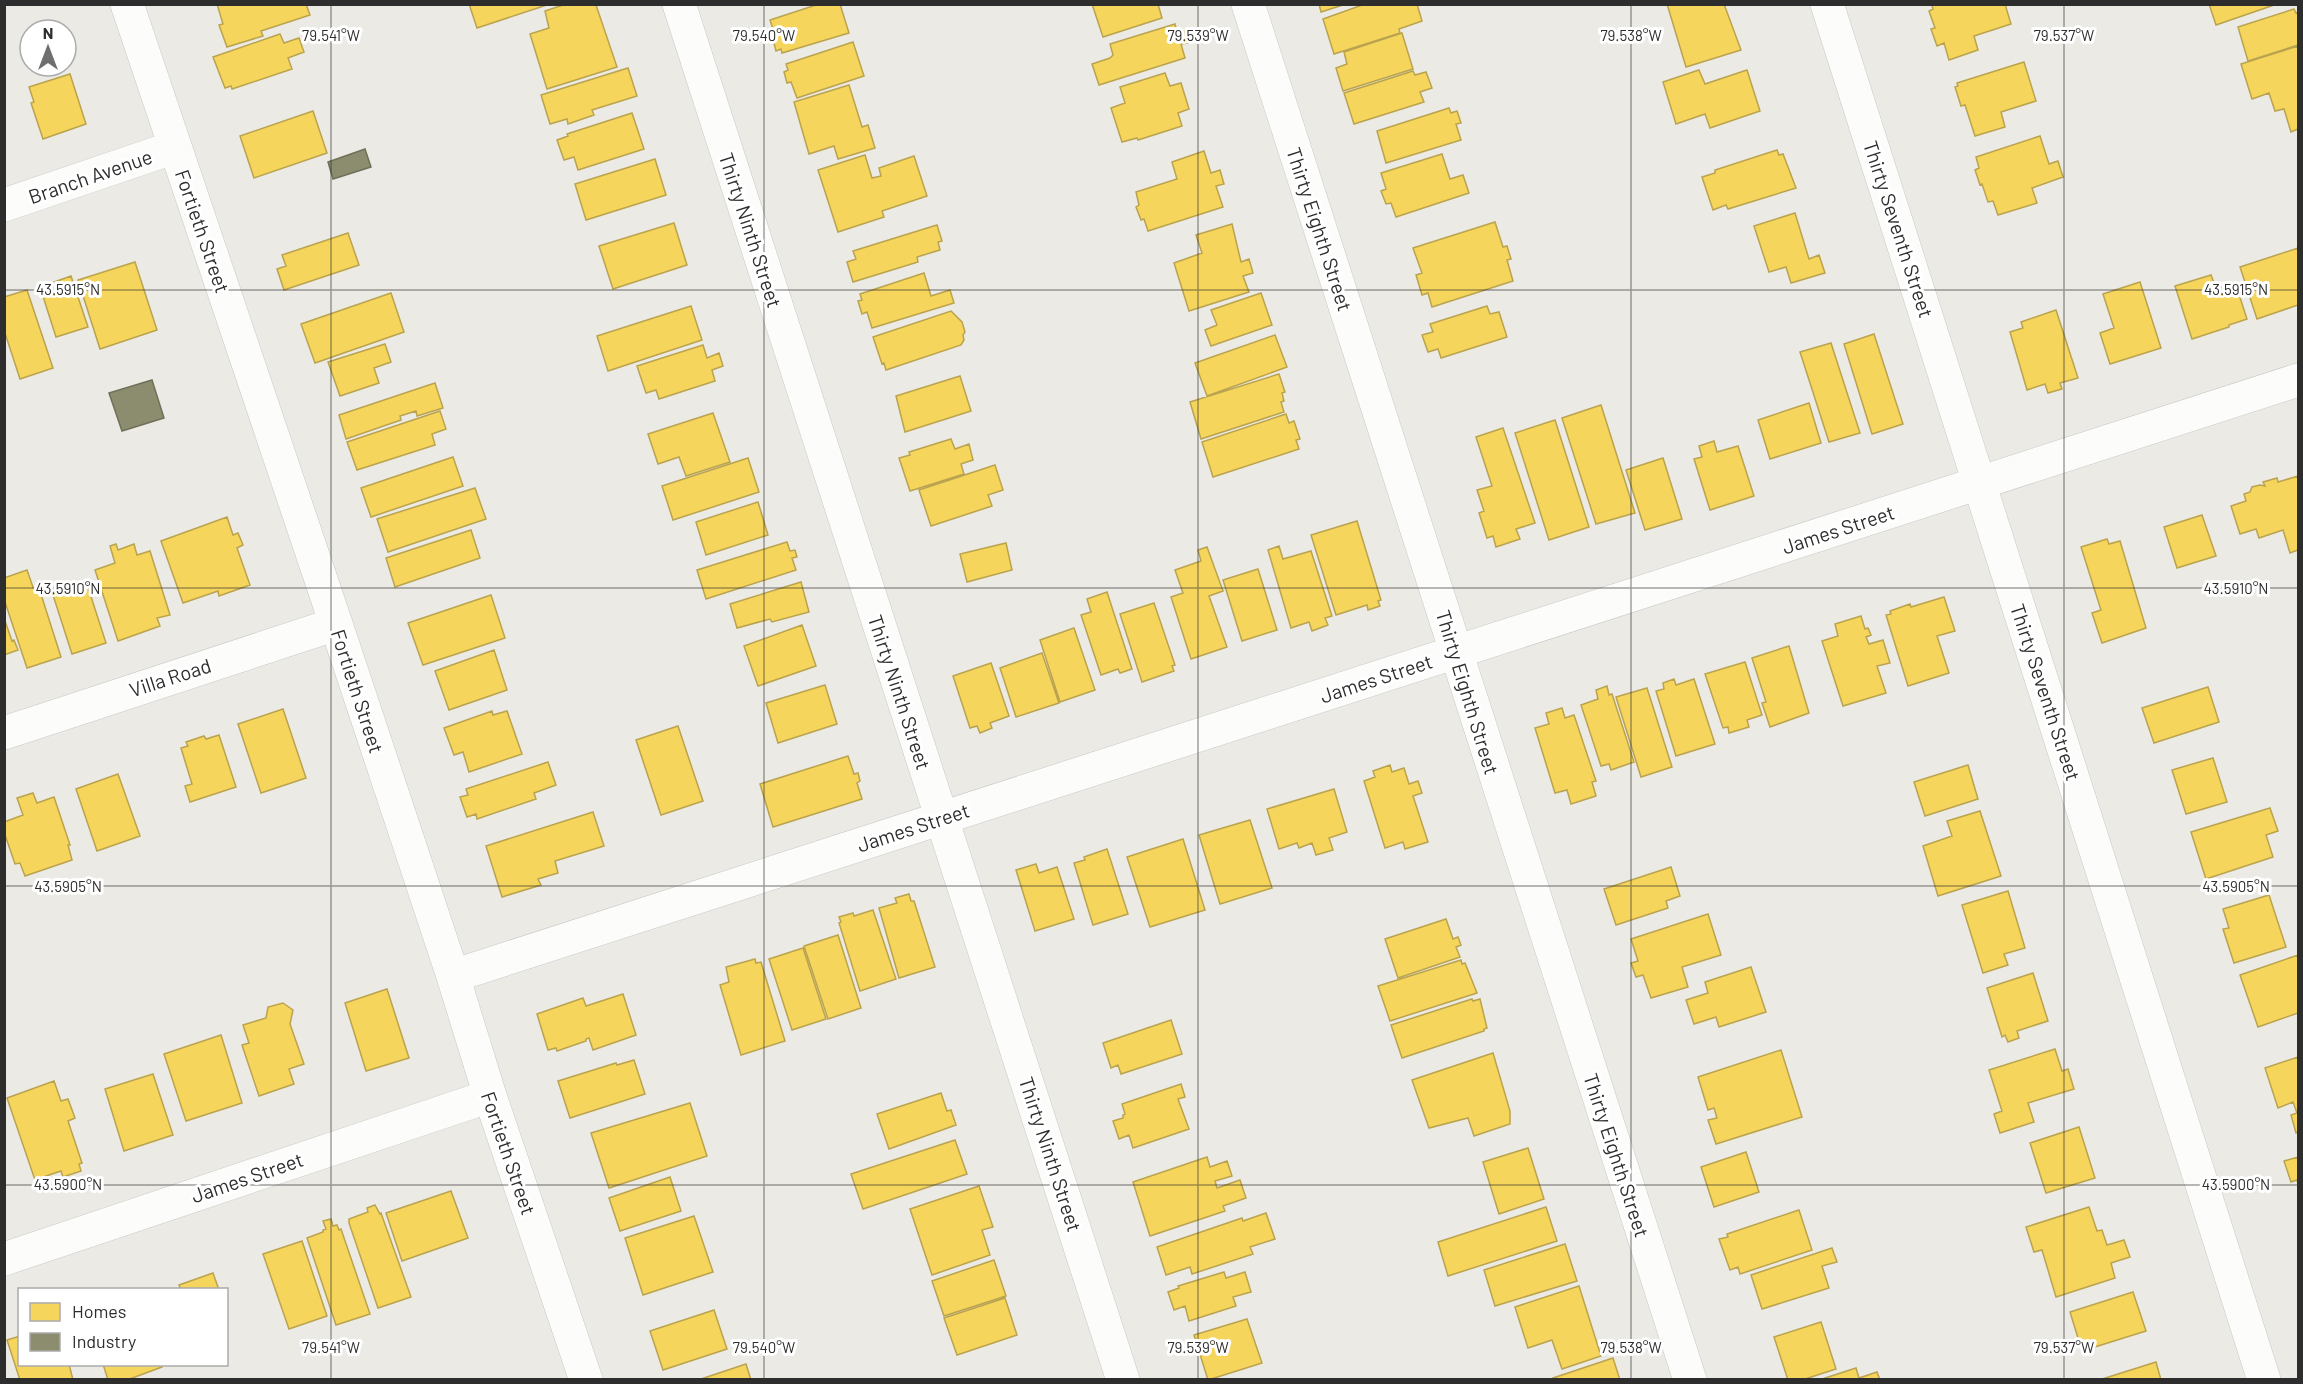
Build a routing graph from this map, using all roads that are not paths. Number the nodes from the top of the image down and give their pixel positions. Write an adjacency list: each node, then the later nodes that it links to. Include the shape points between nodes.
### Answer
1 (127, 4): 5 (street, Fortieth Street)
2 (679, 4): 12 (street, Thirty Ninth Street)
3 (1248, 4): 10 (street, Thirty Eighth Street)
4 (1827, 4): 8 (street, Thirty Seventh Street)
5 (175, 147): 6 (street, Branch Avenue); 9 (street, Fortieth Street)
6 (4, 204)
7 (2298, 380): 8 (street, James Street)
8 (1980, 483): 10 (street, James Street); 19 (street, Thirty Seventh Street)
9 (336, 624): 11 (street, Villa Road); 13 (street, Fortieth Street)
10 (1455, 652): 12 (street, James Street); 18 (street, Thirty Eighth Street)
11 (4, 733)
12 (942, 818): 13 (street, James Street); 17 (street, Thirty Ninth Street)
13 (453, 976): 14 (street, Fortieth Street)
14 (490, 1096): 15 (street, James Street); 16 (street, Fortieth Street)
15 (4, 1259)
16 (586, 1380)
17 (1123, 1380)
18 (1690, 1380)
19 (2264, 1380)

